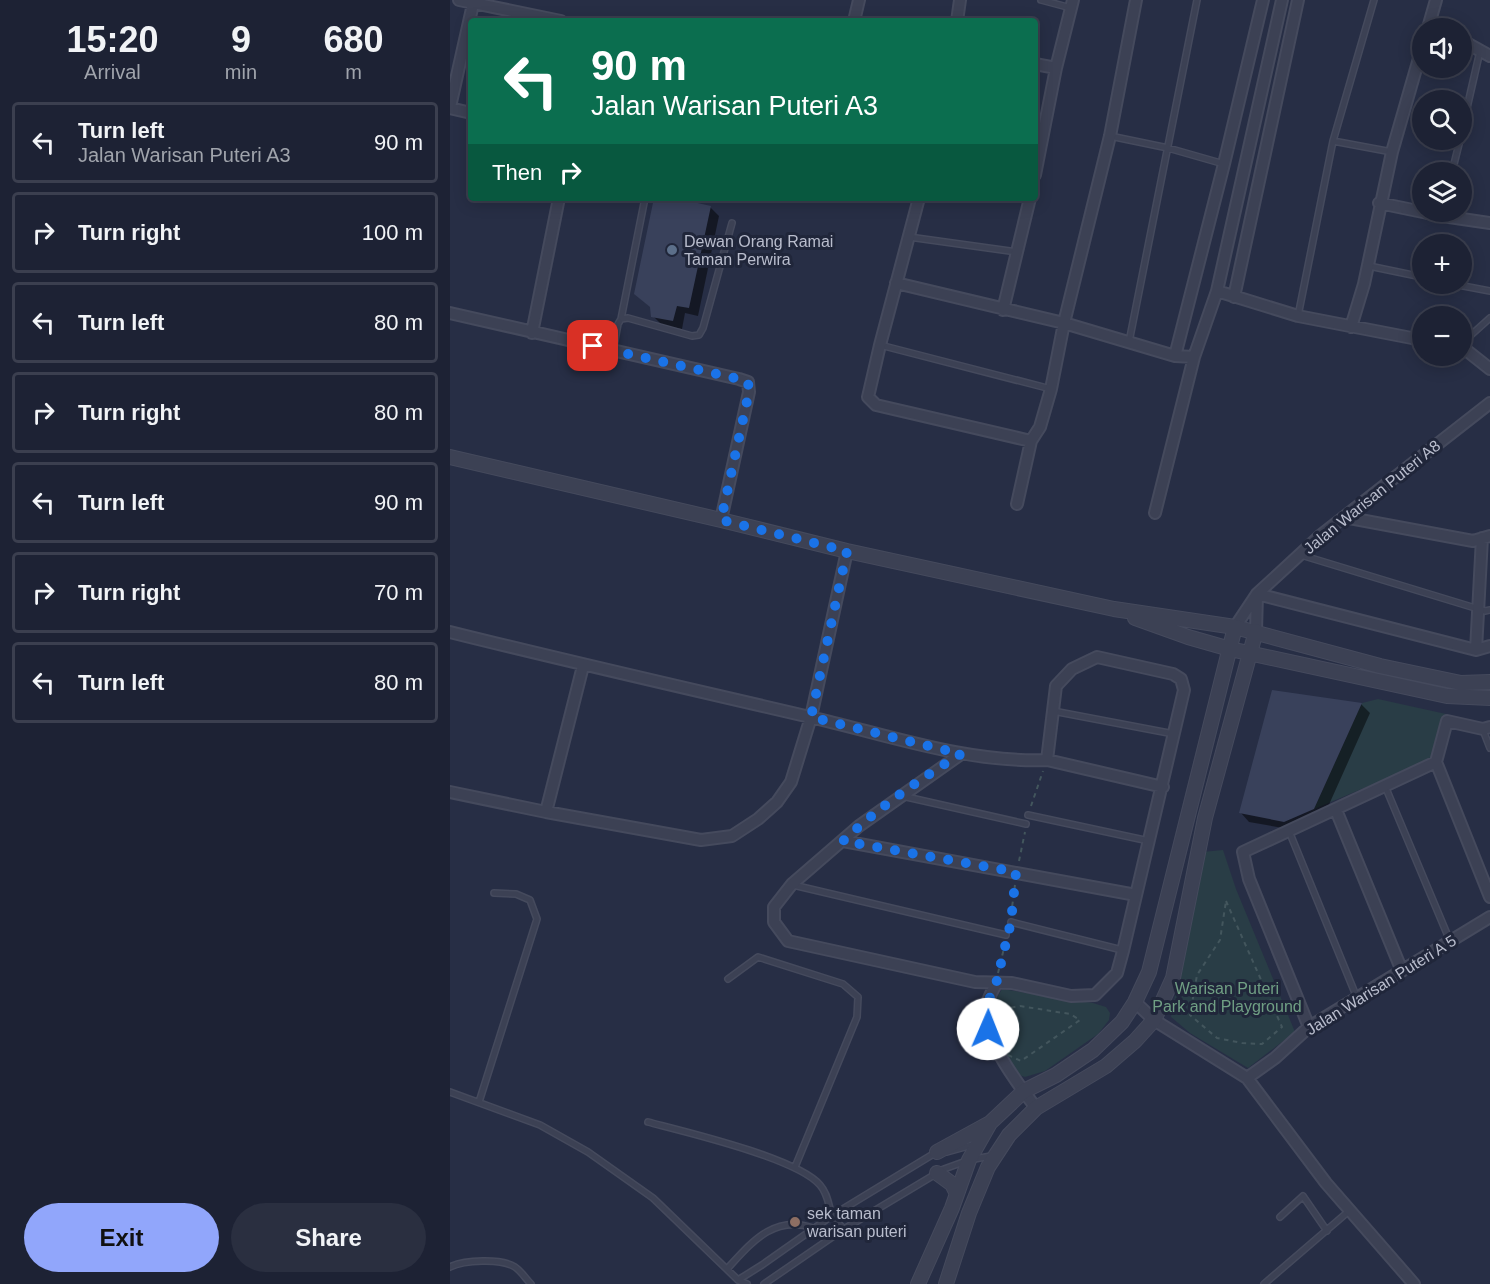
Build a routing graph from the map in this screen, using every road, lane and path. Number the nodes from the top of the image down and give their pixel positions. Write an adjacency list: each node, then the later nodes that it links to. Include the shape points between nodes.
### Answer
1 (459, 0): 12 (street)
2 (858, 0): 16 (street)
3 (960, 0): 17 (street)
4 (1041, 0): 13 (lane)
5 (1136, 0): 29 (street)
6 (1197, 0): 31 (lane)
7 (1263, 0): 34 (street)
8 (1282, 0): 50 (street)
9 (1298, 0): 52 (street)
10 (1374, 0): 30 (lane)
11 (1436, 0): 18 (street)
12 (473, 3): 14 (street); 15 (street)
13 (1072, 4): 23 (street)
14 (470, 18)
15 (546, 18)
16 (855, 18)
17 (957, 18)
18 (1433, 18)
19 (468, 26): 26 (street)
20 (1472, 46): 21 (street)
21 (1485, 54): 25 (lane)
22 (1038, 65): 23 (street)
23 (1056, 68): 28 (street)
24 (1413, 78): 33 (street)
25 (1472, 97)
26 (450, 107): 27 (street)
27 (468, 112)
28 (1040, 133): 32 (street)
29 (1110, 135): 31 (lane); 58 (street)
30 (1333, 141): 33 (lane); 55 (lane)
31 (1168, 148): 34 (lane); 63 (lane)
32 (1038, 150)
33 (1392, 152): 39 (street)
34 (1224, 164): 67 (street)
35 (558, 201): 60 (street)
36 (644, 201): 57 (lane)
37 (918, 201): 44 (street)
38 (1029, 201): 45 (street)
39 (1379, 203): 40 (street); 46 (street)
40 (1412, 209)
41 (1472, 220): 43 (street)
42 (732, 223): 57 (lane, via 699,335)
43 (1490, 223)
44 (909, 237): 45 (lane); 48 (street)
45 (1018, 252): 53 (street)
46 (1367, 266): 47 (lane); 59 (street)
47 (1412, 275)
48 (896, 283): 53 (street); 64 (street)
49 (1472, 288): 51 (lane)
50 (1217, 291): 52 (street); 68 (street)
51 (1490, 291)
52 (1234, 297): 55 (street)
53 (1003, 310): 58 (street)
54 (450, 313): 60 (street)
55 (1298, 316): 59 (street)
56 (1490, 318): 61 (lane)
57 (621, 319): 65 (lane)
58 (1064, 323): 63 (street); 70 (street)
59 (1351, 327): 62 (street)
60 (532, 333): 65 (street)
61 (1472, 335)
62 (1412, 338)
63 (1129, 342): 67 (street)
64 (879, 345): 70 (lane); 72 (street, via 868,397 876,405)
65 (613, 351): 77 (street, via 748,382)
66 (1472, 354): 69 (street)
67 (1175, 356): 68 (street)
68 (1194, 357): 75 (street)
69 (1490, 369)
70 (1051, 389): 72 (street, via 1040,427)
71 (1490, 403): 76 (street, Jalan Warisan Puteri A8)
72 (1031, 441): 74 (street)
73 (450, 457): 77 (street)
74 (1017, 504)
75 (1155, 513)
76 (1344, 517): 78 (street, via 1473,541); 80 (street, Jalan Warisan Puteri A8)
77 (721, 520): 79 (street)
78 (1486, 537): 83 (street)
79 (847, 551): 82 (street); 95 (street)
80 (1299, 555): 81 (street, Jalan Warisan Puteri A8); 83 (lane)
81 (1257, 594): 84 (street, Jalan Warisan Puteri A8); 85 (street); 89 (street)
82 (1114, 609): 84 (street); 88 (street, via 1188,638)
83 (1484, 610): 89 (street)
84 (1235, 627): 85 (street); 88 (street)
85 (1256, 631): 90 (street); 92 (street, via 1380,666 1461,683)
86 (450, 633): 91 (street)
87 (1490, 646): 89 (street)
88 (1230, 649): 90 (street); 128 (street, via 1149,972)
89 (1476, 650)
90 (1250, 654): 93 (street, via 1447,696); 130 (street, via 1205,818 1173,978)
91 (583, 666): 95 (street); 107 (street)
92 (1490, 682)
93 (1490, 698)
94 (1053, 711): 97 (lane); 97 (street, via 1056,686 1072,669 1097,657 1173,674 1180,679 1184,690); 100 (street)
95 (811, 717): 99 (street); 107 (street, via 791,782 777,802 732,836 701,840)
96 (1486, 728): 98 (lane); 101 (street, via 1447,721)
97 (1174, 734): 103 (street)
98 (1490, 748)
99 (961, 754): 100 (street); 105 (street)
100 (1047, 760): 103 (street)
101 (1436, 762): 102 (street); 117 (street)
102 (1385, 786): 106 (street); 122 (lane)
103 (1163, 787): 112 (street)
104 (450, 792): 107 (street)
105 (900, 796): 109 (lane); 111 (street)
106 (1336, 810): 110 (street); 124 (street)
107 (546, 812)
108 (1028, 815): 112 (lane)
109 (1026, 825)
110 (1289, 831): 127 (lane); 131 (street, via 1243,852 1249,879)
111 (843, 841): 113 (street); 114 (street)
112 (1149, 841): 116 (street)
113 (1016, 872): 116 (street); 120 (path)
114 (792, 884): 121 (lane); 126 (street, via 774,907 774,922 788,941)
115 (494, 893): 135 (lane, via 516,894 530,900 537,919)
116 (1136, 895): 123 (street)
117 (1490, 897)
118 (1226, 901): 118 (path, via 1282,1027 1262,1044 1217,1038 1190,1015 1197,975 1220,940)
119 (1490, 917): 122 (street, Jalan Warisan Puteri A 5)
120 (1011, 922): 123 (lane)
121 (1006, 935): 126 (path)
122 (1450, 941): 124 (street, Jalan Warisan Puteri A 5)
123 (1124, 951): 126 (street, via 1116,973 1095,995 1071,996 1012,983)
124 (1402, 971): 127 (street, Jalan Warisan Puteri A 5)
125 (728, 979): 143 (lane, via 758,957 843,984 858,997 857,1017)
126 (996, 984): 133 (street, via 987,1004 988,1029)
127 (1357, 998): 131 (street, Jalan Warisan Puteri A 5)
128 (1135, 1002): 130 (street); 133 (street, via 1122,1022 1093,1050 1056,1076)
129 (1020, 1006): 129 (path, via 1070,1014 1080,1020 1021,1060 1008,1055 1005,1039 1009,1008)
130 (1154, 1020): 132 (street); 136 (street, via 1106,1066)
131 (1309, 1027): 132 (street, Jalan Warisan Puteri A 5)
132 (1247, 1078): 146 (street)
133 (1024, 1091): 136 (street); 138 (street)
134 (450, 1092): 135 (lane)
135 (479, 1102): 153 (lane, via 540,1125 588,1152 653,1198)
136 (1036, 1108): 141 (street, via 1009,1135)
137 (648, 1122): 143 (lane)
138 (990, 1123): 139 (street); 140 (street)
139 (979, 1143): 140 (lane); 142 (street)
140 (937, 1152): 147 (lane)
141 (996, 1155): 142 (lane); 159 (street, via 969,1213)
142 (969, 1160): 144 (lane); 145 (street)
143 (795, 1167): 147 (lane, via 819,1184 829,1198)
144 (937, 1173): 145 (street, via 952,1184); 150 (lane)
145 (957, 1194): 158 (street)
146 (1349, 1211): 151 (lane); 161 (street)
147 (832, 1215): 149 (lane); 150 (lane)
148 (1280, 1216): 151 (lane, via 1304,1196)
149 (813, 1228): 153 (lane, via 781,1225 762,1234); 154 (lane)
150 (844, 1229): 157 (lane)
151 (1327, 1231): 160 (lane)
152 (450, 1267): 155 (lane, via 459,1262 497,1262 515,1266)
153 (727, 1269): 154 (lane)
154 (738, 1280): 156 (lane)
155 (531, 1284)
156 (747, 1284)
157 (765, 1284)
158 (918, 1284)
159 (946, 1284)
160 (1264, 1284)
161 (1414, 1284)

